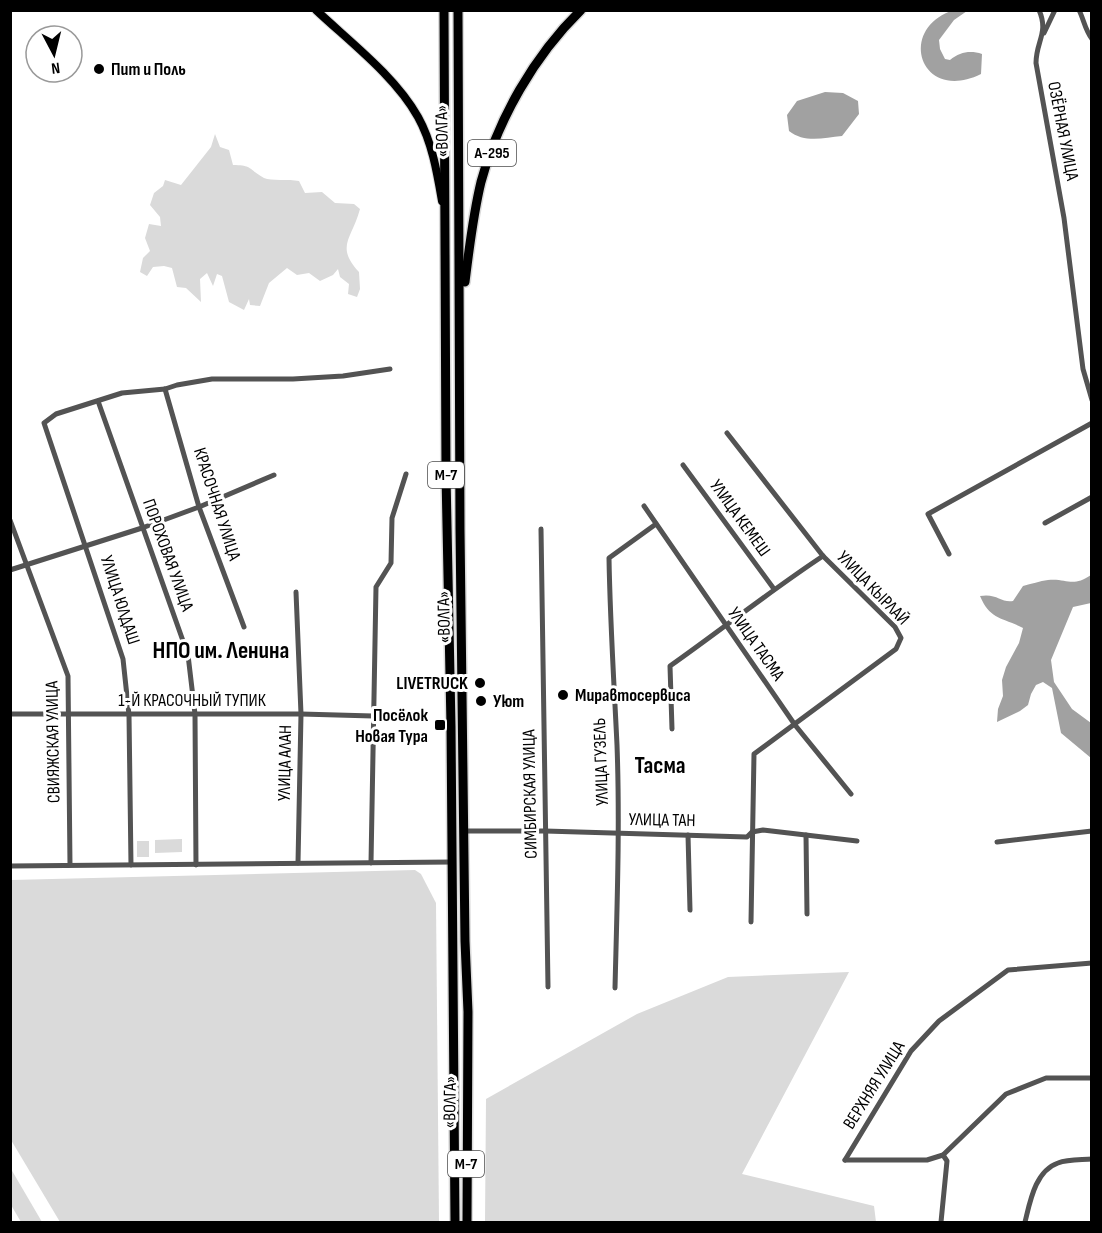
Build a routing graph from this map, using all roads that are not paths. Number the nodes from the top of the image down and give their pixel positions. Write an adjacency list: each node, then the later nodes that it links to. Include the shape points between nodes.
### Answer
1 (316, 10): 10 (main road, via 387,76 417,116 433,158)
2 (444, 10): 10 (highway, «ВОЛГА» / М-7)
3 (458, 10): 11 (highway, «ВОЛГА» / М-7)
4 (581, 10): 11 (highway, А-295, via 533,66 507,112 474,216)
5 (1039, 10): 8 (street, ОЗЁРНАЯ УЛИЦА)
6 (1054, 10): 8 (street)
7 (1079, 10): 9 (street)
8 (1043, 34): 14 (street, ОЗЁРНАЯ УЛИЦА, via 1036,55 1038,79 1064,218 1083,369)
9 (1092, 39)
10 (446, 223): 56 (highway, «ВОЛГА» / М-7)
11 (460, 320): 47 (highway, «ВОЛГА» / М-7)
12 (390, 369): 13 (street, via 293,379 212,379)
13 (165, 389): 15 (street, via 122,393); 23 (street, КРАСОЧНАЯ УЛИЦА)
14 (1092, 400)
15 (98, 401): 27 (street, ПОРОХОВАЯ УЛИЦА); 29 (street, УЛИЦА ЮЛДАШ, via 56,414 44,423)
16 (1092, 423): 30 (street, via 928,514)
17 (727, 433): 31 (street, УЛИЦА КЫРЛАЙ)
18 (682, 465): 34 (street, УЛИЦА КЕМЕШ)
19 (406, 474): 43 (street, via 392,519 391,563 376,587)
20 (274, 475): 23 (street)
21 (1092, 497): 26 (street)
22 (644, 506): 25 (street, УЛИЦА ТАСМА)
23 (199, 507): 27 (street); 36 (street, КРАСОЧНАЯ УЛИЦА)
24 (10, 520): 32 (street, СВИЯЖСКАЯ УЛИЦА)
25 (656, 524): 37 (street, УЛИЦА ТАСМА); 51 (street, УЛИЦА ГУЗЕЛЬ, via 609,558)
26 (1045, 524)
27 (141, 528): 29 (street); 39 (street, ПОРОХОВАЯ УЛИЦА, via 188,655)
28 (542, 529): 48 (street, СИМБИРСКАЯ УЛИЦА)
29 (87, 546): 32 (street); 42 (street, УЛИЦА ЮЛДАШ, via 123,658)
30 (949, 554)
31 (822, 556): 34 (street); 44 (street, УЛИЦА КЫРЛАЙ, via 895,627 901,638 896,649)
32 (27, 564): 33 (street); 41 (street, СВИЯЖСКАЯ УЛИЦА, via 68,676)
33 (10, 570)
34 (774, 589): 37 (street)
35 (296, 592): 40 (street, УЛИЦА АЛАН)
36 (244, 627)
37 (726, 627): 44 (street, УЛИЦА ТАСМА); 45 (street, via 670,666)
38 (10, 714): 41 (street, 1-Й КРАСОЧНЫЙ ТУПИК)
39 (195, 714): 40 (street, 1-Й КРАСОЧНЫЙ ТУПИК); 42 (street, 1-Й КРАСОЧНЫЙ ТУПИК); 60 (street, ПОРОХОВАЯ УЛИЦА)
40 (301, 714): 43 (street, 1-Й КРАСОЧНЫЙ ТУПИК); 57 (street, УЛИЦА АЛАН)
41 (68, 715): 42 (street, 1-Й КРАСОЧНЫЙ ТУПИК); 62 (street, СВИЯЖСКАЯ УЛИЦА)
42 (129, 715): 59 (street, УЛИЦА ЮЛДАШ)
43 (373, 716): 58 (street)
44 (795, 724): 46 (street, УЛИЦА ТАСМА); 50 (street, УЛИЦА КЫРЛАЙ, via 754,754)
45 (672, 729)
46 (851, 794)
47 (464, 831): 48 (street, УЛИЦА ТАН); 73 (highway, «ВОЛГА» / М-7, via 468,1012)
48 (545, 831): 51 (street, УЛИЦА ТАН); 67 (street, СИМБИРСКАЯ УЛИЦА)
49 (1092, 831): 55 (street)
50 (752, 832): 52 (street, УЛИЦА ТАН, via 747,837); 53 (street, УЛИЦА ТАН); 65 (street)
51 (618, 834): 52 (street, УЛИЦА ТАН); 68 (street, УЛИЦА ГУЗЕЛЬ)
52 (688, 835): 63 (street)
53 (806, 835): 54 (street, УЛИЦА ТАН); 64 (street)
54 (857, 841)
55 (997, 842)
56 (453, 862): 58 (street); 72 (highway, «ВОЛГА» / М-7)
57 (298, 863): 58 (street); 60 (street)
58 (371, 863)
59 (131, 865): 60 (street); 62 (street)
60 (196, 865)
61 (10, 866): 62 (street)
62 (70, 866)
63 (690, 910)
64 (807, 914)
65 (750, 922)
66 (1092, 963): 70 (street, ВЕРХНЯЯ УЛИЦА, via 1008,970 939,1021 911,1051 845,1160 927,1160)
67 (548, 987)
68 (615, 988)
69 (1092, 1078): 70 (street, via 1046,1078 1006,1094)
70 (943, 1155): 74 (street, via 947,1161)
71 (1092, 1159): 75 (street, via 1059,1162 1048,1169 1038,1181)
72 (455, 1222)
73 (466, 1222)
74 (941, 1222)
75 (1025, 1222)

